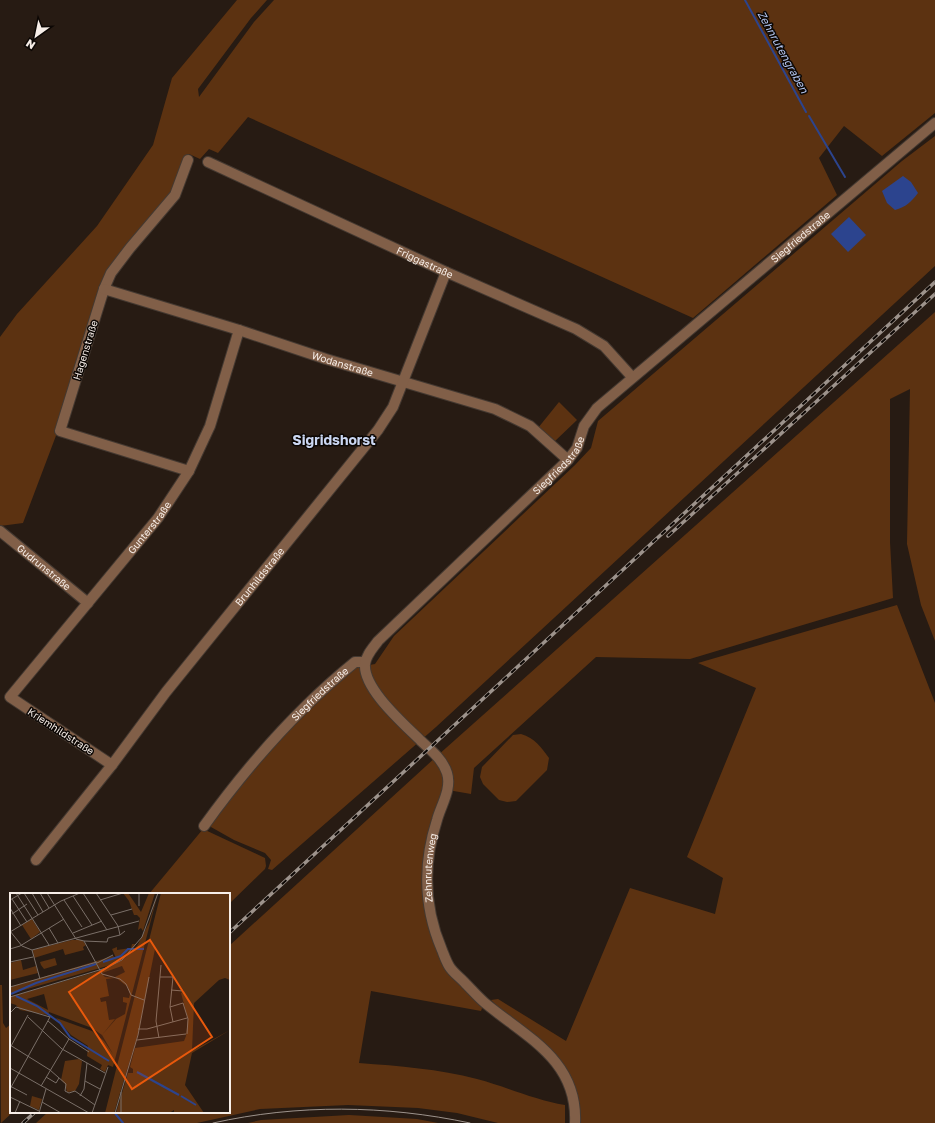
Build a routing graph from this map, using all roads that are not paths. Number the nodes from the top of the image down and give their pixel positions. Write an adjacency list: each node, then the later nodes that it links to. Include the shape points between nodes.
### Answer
1 (935, 123): 7 (street, Siegfriedstraße)
2 (188, 160): 5 (street, Hagenstraße, via 175,195 111,273)
3 (208, 162): 4 (street, Friggastraße)
4 (446, 272): 7 (street, Friggastraße, via 576,328 604,346); 8 (street, Brunhildstraße)
5 (104, 289): 6 (street, Wodanstraße); 10 (street, Hagenstraße, via 60,431)
6 (240, 330): 8 (street, Wodanstraße); 10 (street, Gunterstraße, via 210,426)
7 (632, 377): 9 (street, Siegfriedstraße, via 597,408 584,426 577,448)
8 (403, 382): 9 (street, Wodanstraße, via 495,409 530,426); 15 (street, Brunhildstraße, via 393,407 378,430 166,692)
9 (568, 460): 13 (street, Siegfriedstraße, via 378,641)
10 (189, 472): 12 (street, Gunterstraße, via 158,518)
11 (0, 531): 12 (street, Gudrunstraße)
12 (88, 603): 14 (street, Gunterstraße)
13 (365, 662): 16 (street, Siegfriedstraße, via 355,662 282,729 235,782); 18 (street, Zehnrutenweg, via 366,677 372,688 436,756 448,774 448,790 436,820 428,858 427,895 434,932 449,966 484,1003 551,1055 571,1092)
14 (10, 697): 15 (street, Kriemhildstraße)
15 (112, 765): 17 (street, Brunhildstraße)
16 (204, 826)
17 (36, 860)
18 (575, 1123)

